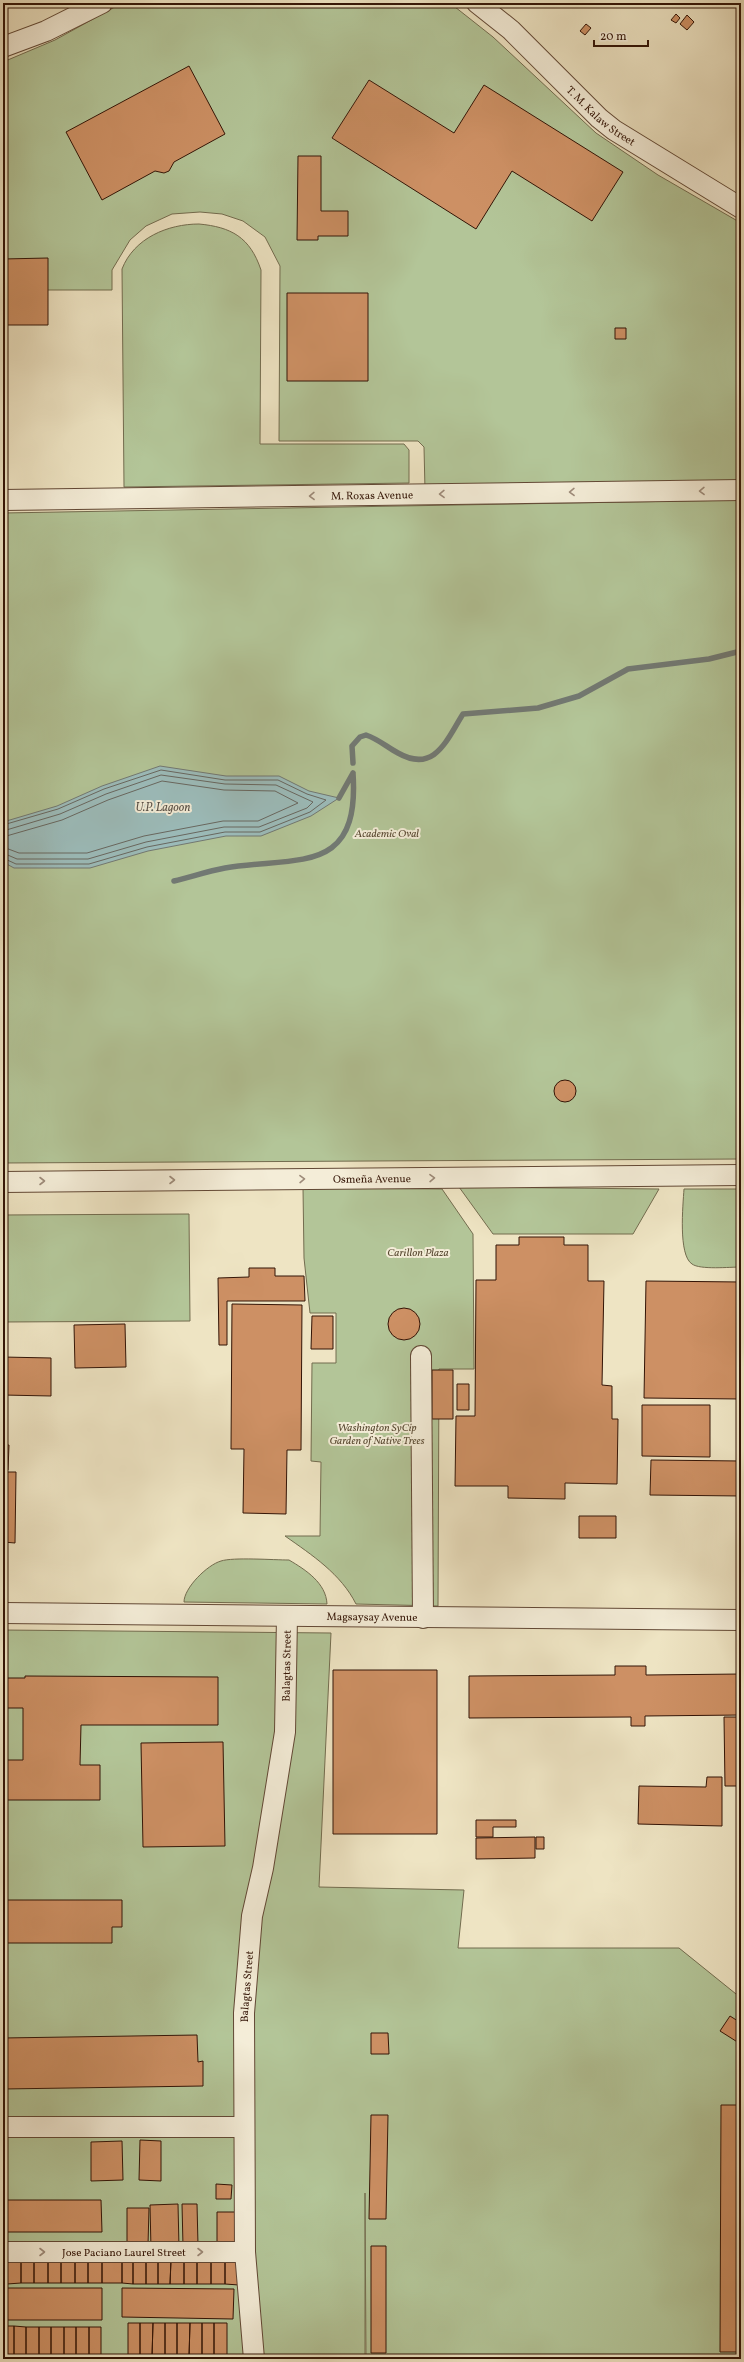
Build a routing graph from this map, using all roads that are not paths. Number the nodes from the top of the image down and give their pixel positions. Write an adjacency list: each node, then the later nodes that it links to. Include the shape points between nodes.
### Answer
1 (102, 3): 3 (street, via 32,37)
2 (477, 3): 4 (street, T. M. Kalaw Street, via 511,30 614,130)
3 (3, 47)
4 (741, 208)
5 (741, 490): 6 (street, M. Roxas Avenue, one-way to 6)
6 (3, 500)
7 (741, 1175): 8 (street, Osmeña Avenue, one-way to 7)
8 (3, 1182)
9 (421, 1356): 12 (street)
10 (3, 1613): 11 (street, Magsaysay Avenue)
11 (287, 1616): 12 (street, Magsaysay Avenue); 15 (street, Balagtas Street, via 285,1732 251,1931 244,2013)
12 (423, 1618): 13 (street, Magsaysay Avenue)
13 (741, 1620)
14 (3, 2127): 15 (street)
15 (243, 2127): 17 (street, Balagtas Street)
16 (3, 2252): 17 (street, Jose Paciano Laurel Street, one-way to 17)
17 (245, 2252): 18 (street, Balagtas Street)
18 (254, 2359)

